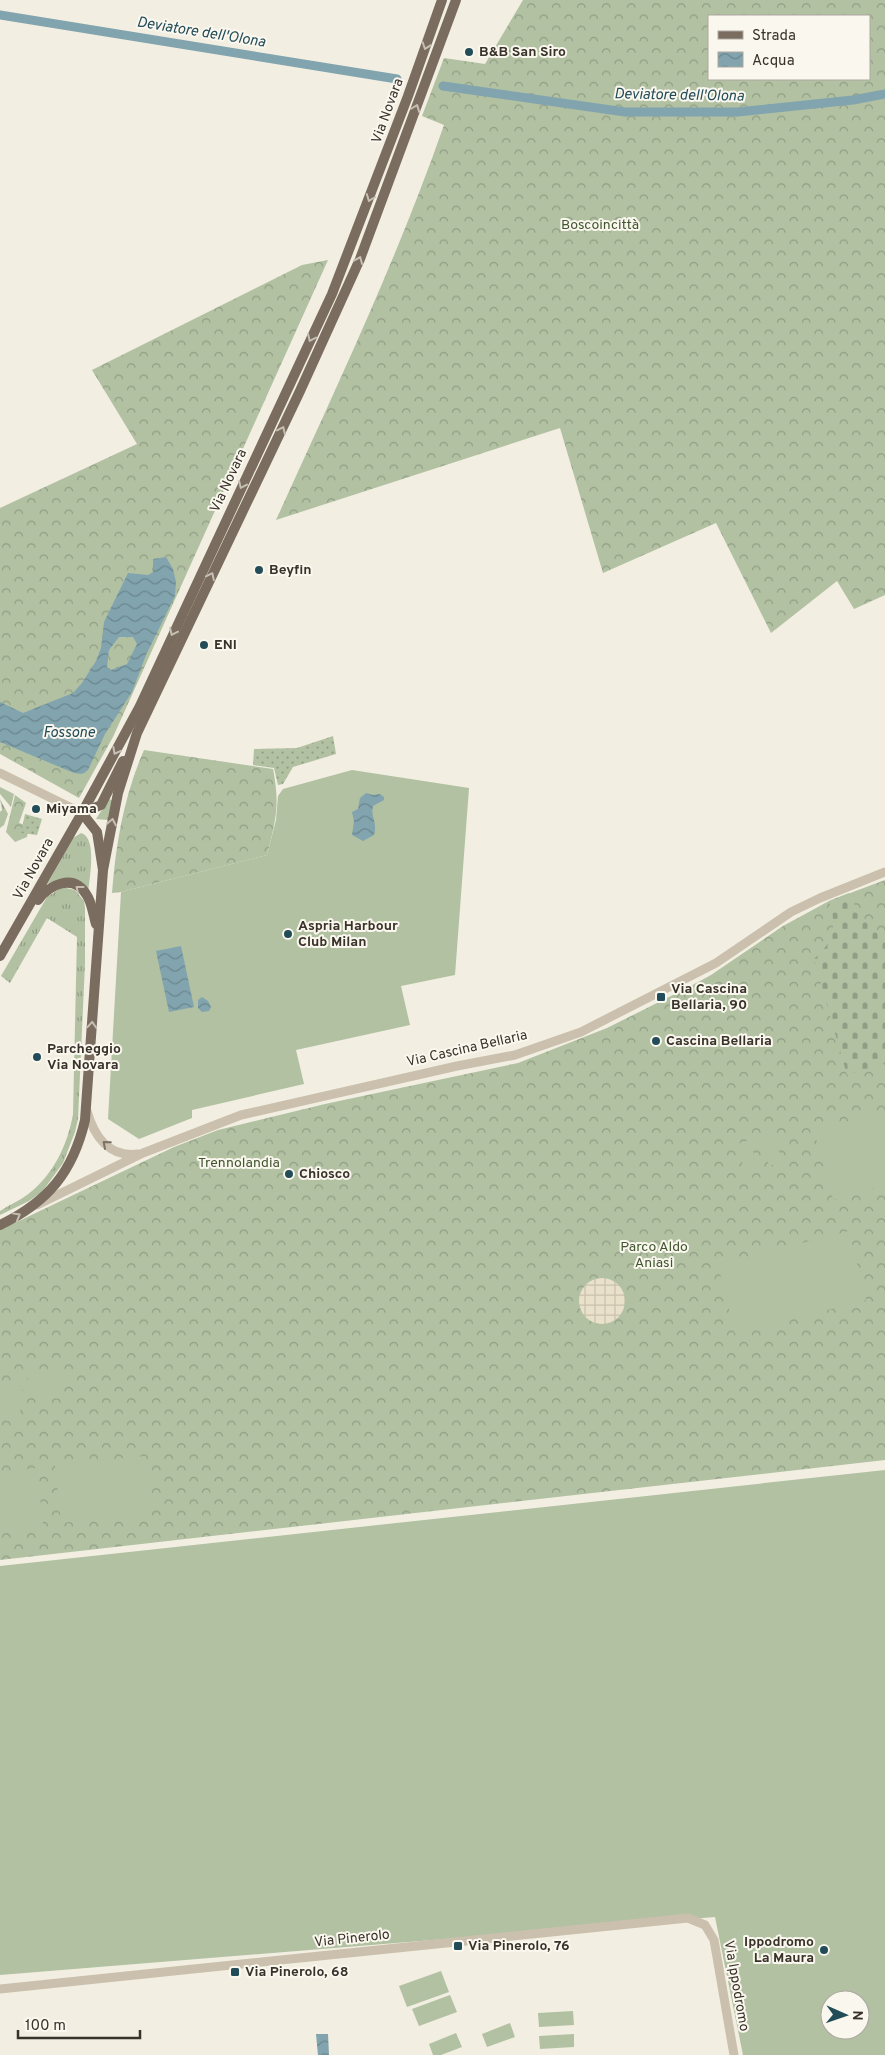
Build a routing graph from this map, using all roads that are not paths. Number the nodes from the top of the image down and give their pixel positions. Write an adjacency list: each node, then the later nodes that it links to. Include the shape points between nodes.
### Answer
1 (442, 0): 5 (main road, Via Novara, one-way to 5, via 338,280 139,708)
2 (456, 0): 3 (main road, Via Novara, one-way to 2, via 360,259)
3 (137, 733): 5 (main road, via 101,805); 6 (main road, Via Novara, one-way to 3, via 118,793)
4 (0, 773): 5 (street)
5 (82, 813): 6 (main road, via 97,832); 8 (main road, Via Novara)
6 (103, 870): 9 (main road, Via Cascina Bellaria)
7 (885, 872): 12 (street, Via Cascina Bellaria, via 792,912 716,963 581,1032 515,1055 241,1115)
8 (15, 932): 9 (main road, one-way to 8, via 88,896 80,887 68,882 53,886 42,895); 10 (main road, Via Novara)
9 (98, 932): 11 (main road, Via Cascina Bellaria, one-way to 9)
10 (0, 956)
11 (86, 1109): 12 (street, Via Cascina Bellaria, one-way to 11, via 124,1154 107,1147 97,1136); 13 (main road, Via Cascina Bellaria, via 81,1138 73,1156 52,1190)
12 (143, 1153): 13 (street, Via Cascina Bellaria)
13 (34, 1207): 14 (main road, Via Cascina Bellaria, one-way to 13)
14 (0, 1225)
15 (705, 1925): 16 (street, Via Pinerolo, via 688,1918); 17 (street, Via Ippodromo, via 716,1948)
16 (0, 1989)
17 (734, 2055)

